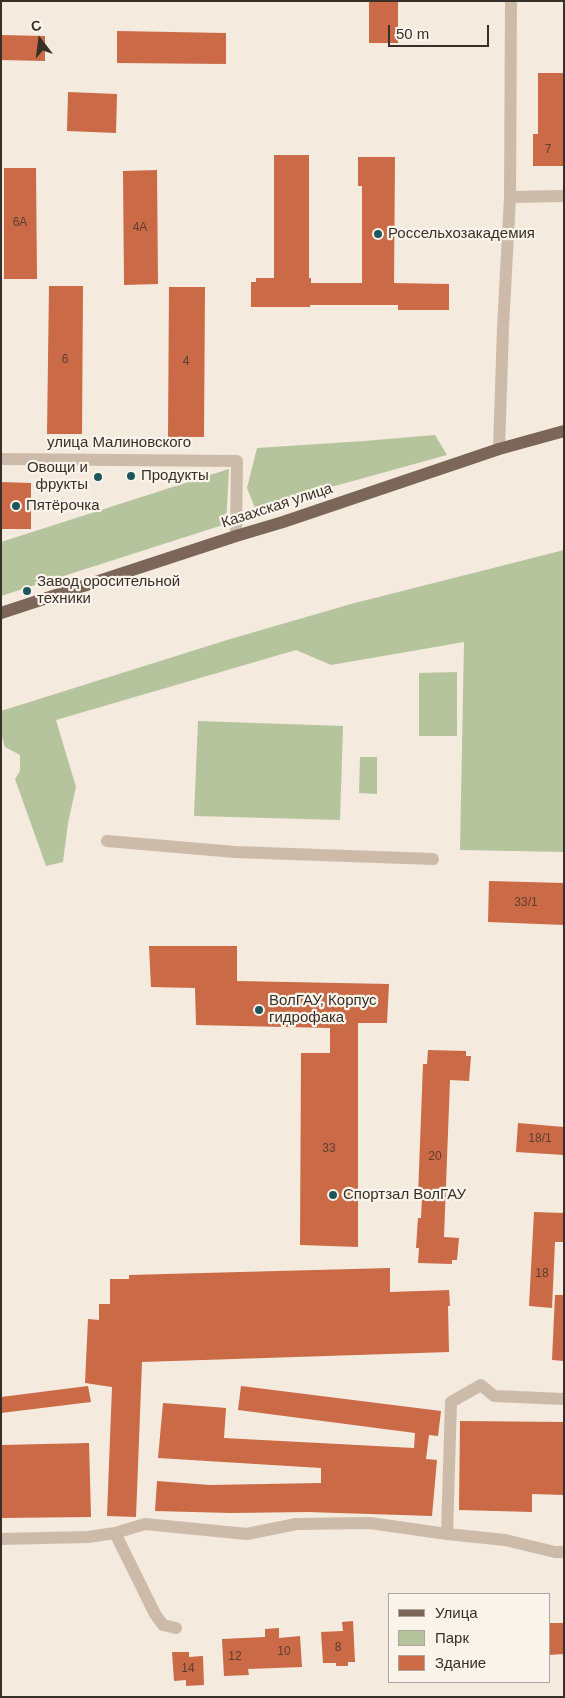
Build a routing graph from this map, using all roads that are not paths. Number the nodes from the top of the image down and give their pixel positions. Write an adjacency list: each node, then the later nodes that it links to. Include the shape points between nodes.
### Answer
1 (511, 1): 3 (street)
2 (564, 196): 3 (street)
3 (510, 197): 5 (street)
4 (564, 431): 5 (main road, Казахская улица)
5 (499, 449): 7 (main road, Казахская улица)
6 (1, 459): 7 (street, улица Малиновского, via 237,461)
7 (236, 536): 8 (main road, Казахская улица)
8 (1, 613)
9 (107, 841): 10 (street, via 235,852)
10 (433, 859)
11 (564, 1400): 13 (street, via 494,1396 482,1385 451,1402)
12 (115, 1533): 13 (street, via 145,1524 247,1534 296,1524 370,1523); 14 (street, via 88,1537); 16 (street, via 155,1614 163,1625)
13 (447, 1534): 15 (street, via 506,1540)
14 (1, 1539)
15 (564, 1552)
16 (176, 1628)

